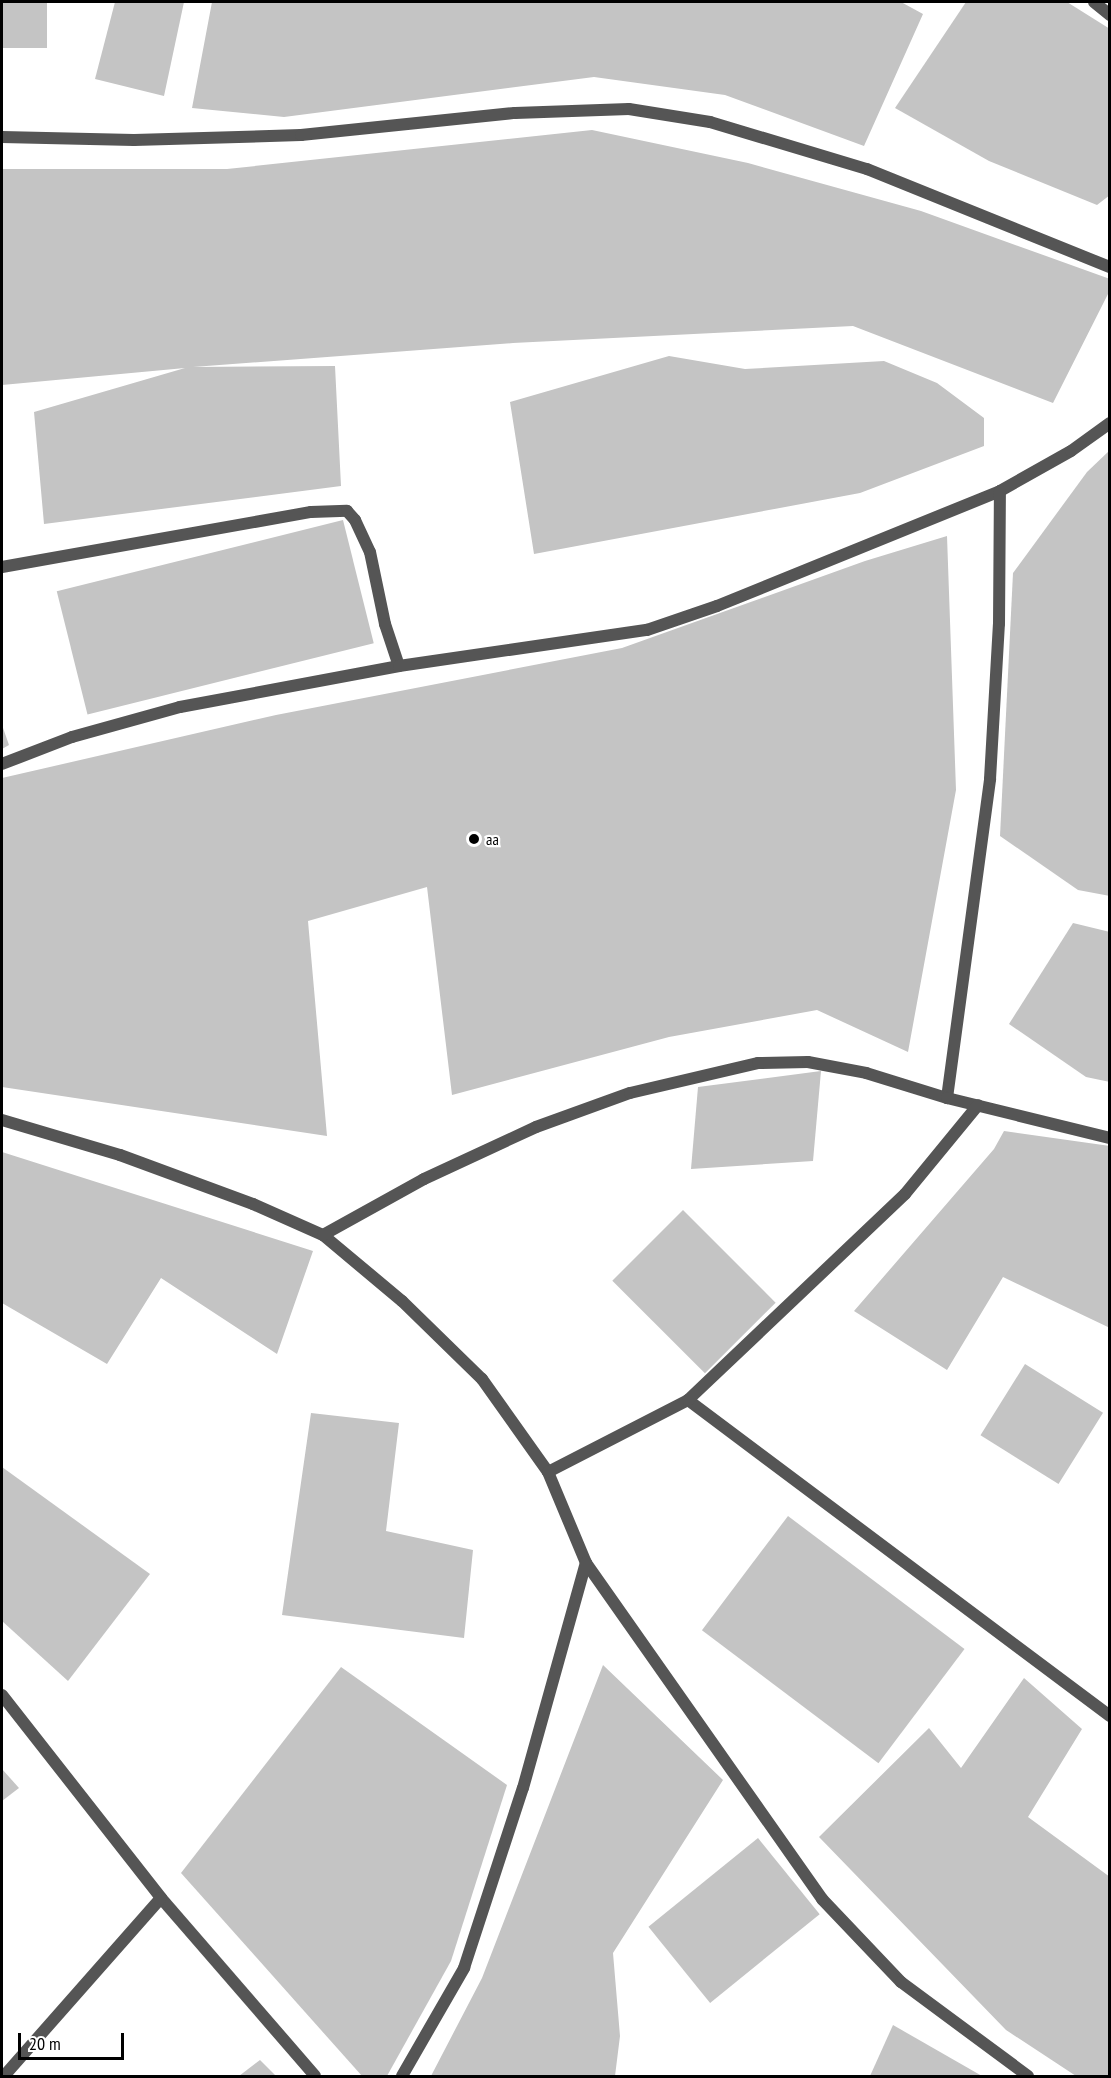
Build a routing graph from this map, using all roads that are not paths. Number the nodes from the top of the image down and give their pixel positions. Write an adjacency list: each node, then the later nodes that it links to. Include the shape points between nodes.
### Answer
1 (1094, 2): 2 (street)
2 (1110, 15)
3 (2, 137): 4 (street, via 134,140 301,135 515,113 628,109 710,122 867,169)
4 (1110, 267)
5 (1110, 423): 6 (street, via 1071,451)
6 (1000, 491): 8 (street, via 717,606 647,630); 10 (street, via 999,624 990,779)
7 (2, 567): 8 (street, via 311,512 347,511 370,552 385,624)
8 (399, 666): 9 (street, via 180,707 72,737)
9 (2, 764)
10 (947, 1098): 11 (street); 14 (street, via 831,1066 808,1062 758,1063 630,1094 536,1126 424,1179)
11 (978, 1105): 13 (street); 15 (street, via 905,1194)
12 (2, 1120): 14 (street, via 120,1155 253,1204)
13 (1110, 1138)
14 (323, 1235): 16 (street, via 402,1301 482,1379)
15 (688, 1400): 16 (street); 19 (street)
16 (548, 1472): 17 (street)
17 (586, 1563): 23 (street, via 523,1788 464,1968); 24 (street, via 822,1899 900,1982)
18 (2, 1695): 20 (street)
19 (1110, 1716)
20 (161, 1898): 21 (street); 22 (street)
21 (3, 2076)
22 (315, 2076)
23 (402, 2076)
24 (1028, 2076)

